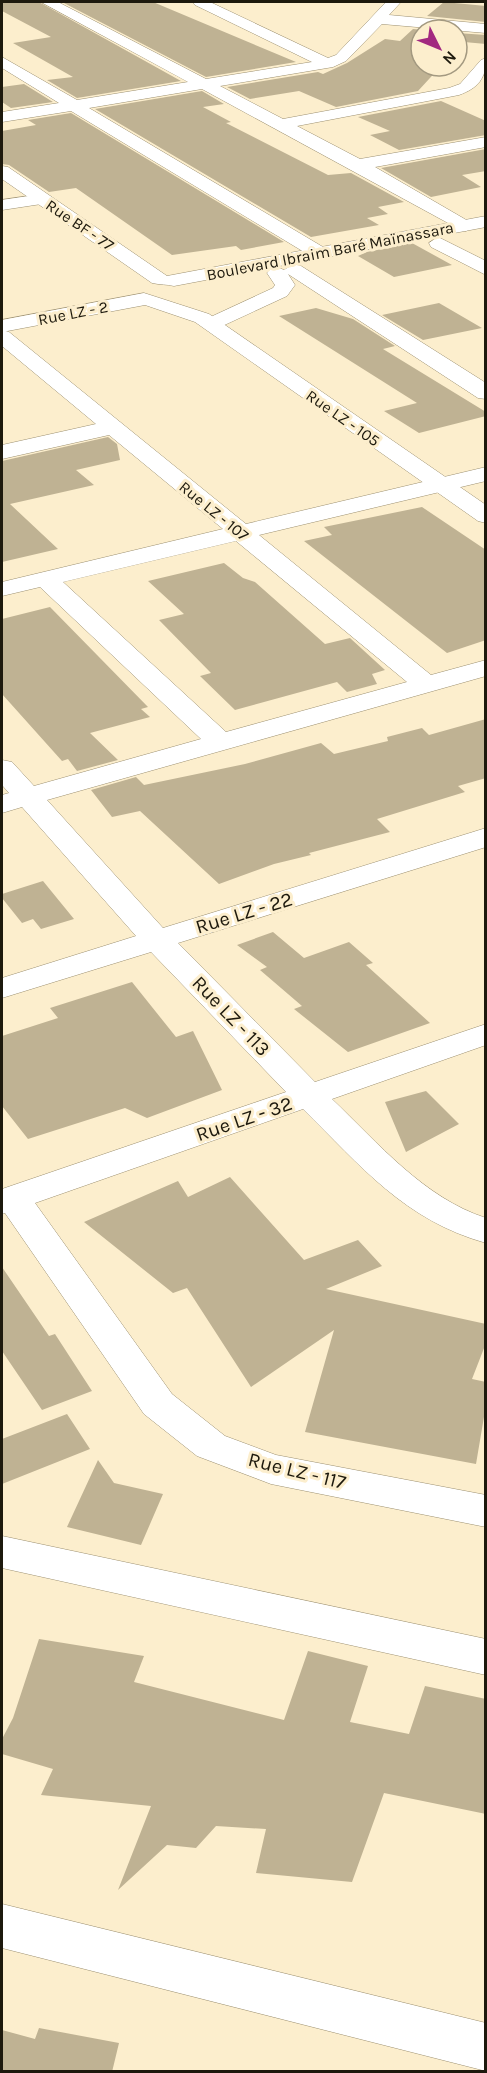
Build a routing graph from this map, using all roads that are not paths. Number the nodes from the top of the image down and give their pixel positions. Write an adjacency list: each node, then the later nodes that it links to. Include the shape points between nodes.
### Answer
1 (48, 2): 9 (street)
2 (200, 2): 8 (street)
3 (394, 2): 4 (street)
4 (380, 19): 5 (street); 8 (street, via 341,58)
5 (486, 29)
6 (2, 62): 10 (street)
7 (486, 63): 12 (street, via 466,87 453,92)
8 (328, 64): 9 (street)
9 (200, 83): 10 (street); 12 (street)
10 (71, 104): 11 (street); 22 (street)
11 (2, 117)
12 (281, 124): 14 (street)
13 (486, 142): 14 (street)
14 (358, 165): 19 (street)
15 (2, 171): 16 (street, Rue BF - 77)
16 (42, 199): 17 (street); 25 (street, Rue BF - 77)
17 (6, 201): 27 (street, Rue BF - 77)
18 (486, 221): 19 (street, Boulevard Ibraim Baré Maïnassara)
19 (466, 225): 22 (street, Boulevard Ibraim Baré Maïnassara)
20 (486, 233): 21 (street, Boulevard Ibraim Baré Maïnassara)
21 (438, 243): 23 (street); 24 (street, Boulevard Ibraim Baré Maïnassara)
22 (321, 254): 25 (street, Boulevard Ibraim Baré Maïnassara)
23 (486, 269)
24 (285, 272): 26 (street, Boulevard Ibraim Baré Maïnassara); 29 (street, via 285,285 280,292); 32 (street)
25 (166, 279): 26 (street, Rue BF - 77, via 187,284); 27 (street, Boulevard Ibraim Baré Maïnassara, via 139,283)
26 (191, 291): 27 (street, Boulevard Ibraim Baré Maïnassara, via 174,300); 29 (street)
27 (138, 292): 28 (street, Rue LZ - 2); 29 (street, Rue LZ - 105); 30 (street, Rue LZ - 2)
28 (2, 314)
29 (207, 321): 36 (street, Rue LZ - 105)
30 (2, 326)
31 (2, 336): 33 (street, Rue LZ - 107)
32 (486, 393)
33 (113, 427): 34 (street); 38 (street, Rue LZ - 107)
34 (2, 452)
35 (486, 474): 36 (street)
36 (440, 485): 37 (street, Rue LZ - 105); 38 (street)
37 (486, 516)
38 (240, 532): 39 (street); 42 (street, Rue LZ - 107)
39 (45, 579): 40 (street); 43 (street)
40 (2, 590)
41 (486, 668): 42 (street)
42 (426, 685): 43 (street)
43 (220, 742): 45 (street)
44 (2, 768): 45 (street, Rue LZ - 113)
45 (14, 800): 47 (street, Rue LZ - 113)
46 (486, 837): 47 (street, Rue LZ - 22)
47 (157, 940): 48 (street, Rue LZ - 22); 50 (street, Rue LZ - 113)
48 (2, 988)
49 (486, 1034): 50 (street, Rue LZ - 32)
50 (309, 1096): 51 (street, Rue LZ - 32); 52 (street, Rue LZ - 113, via 409,1192 456,1221)
51 (7, 1200): 53 (street, Rue LZ - 117, via 158,1404 211,1446 271,1468)
52 (486, 1231)
53 (486, 1511)
54 (2, 1552): 55 (street)
55 (486, 1657)
56 (2, 1926): 57 (street)
57 (486, 2047)

